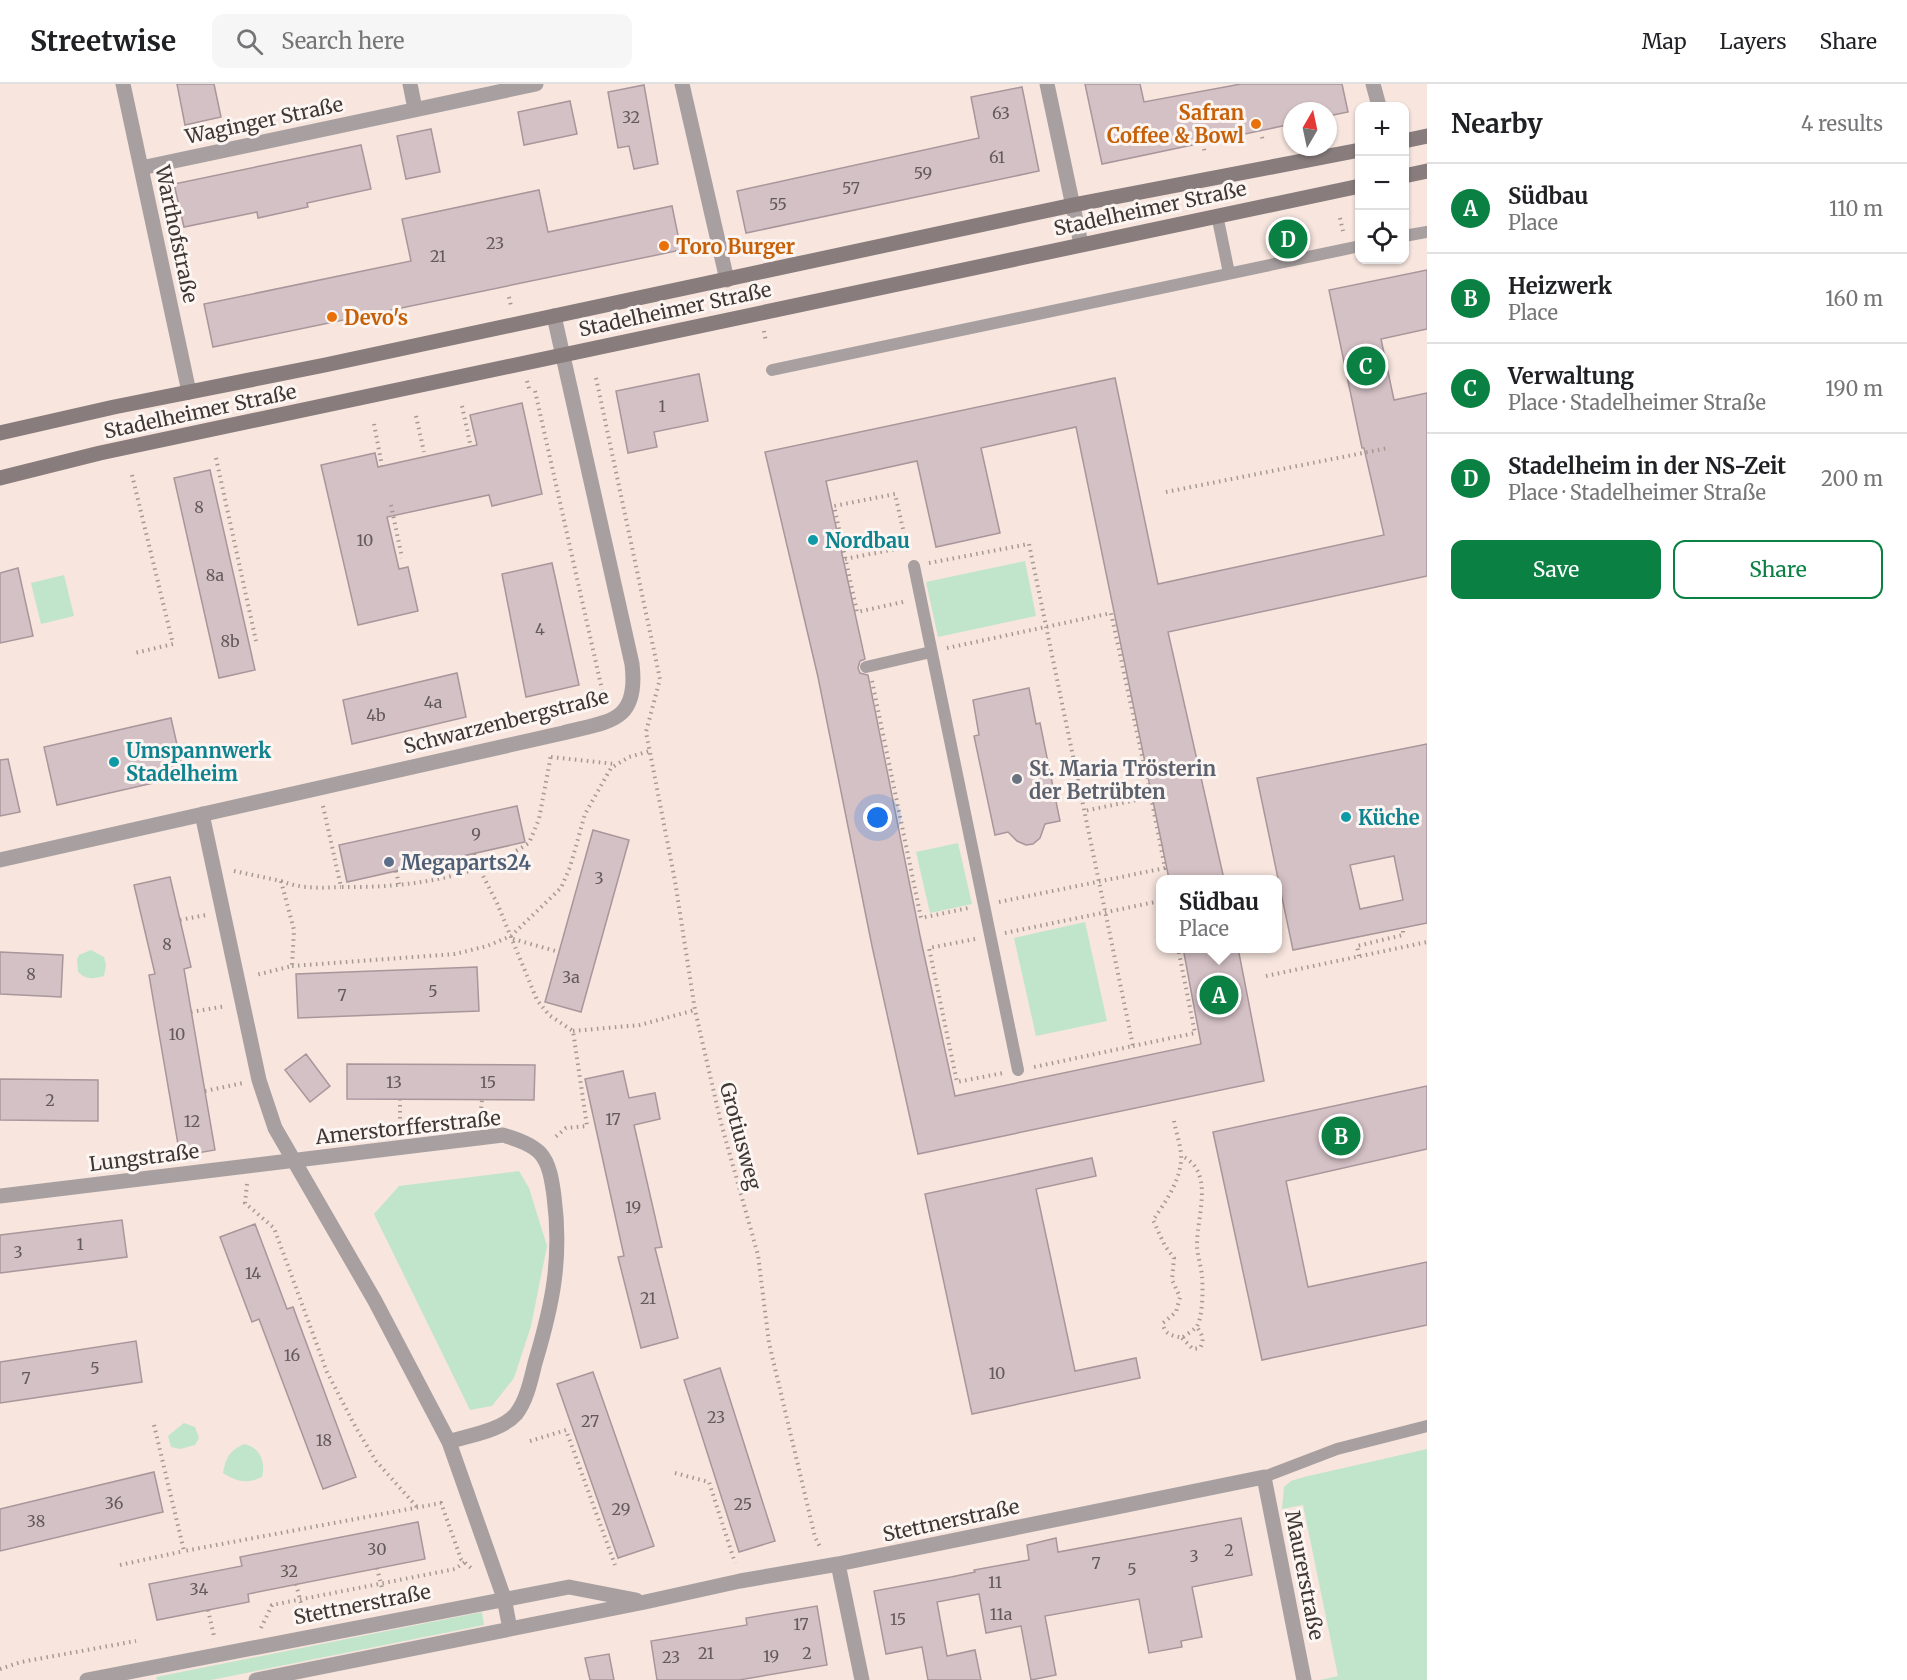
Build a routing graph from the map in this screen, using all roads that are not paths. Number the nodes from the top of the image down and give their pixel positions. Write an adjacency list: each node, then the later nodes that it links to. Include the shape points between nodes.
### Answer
1 (123, 84): 12 (street, Warthofstraße)
2 (410, 84): 8 (street)
3 (536, 84): 8 (street, Waginger Straße)
4 (682, 84): 23 (street)
5 (1047, 84): 16 (street)
6 (1373, 84): 7 (street)
7 (1378, 102)
8 (415, 110): 12 (street, Waginger Straße)
9 (1427, 136): 10 (main road)
10 (1409, 140)
11 (1355, 151): 16 (main road, Stadelheimer Straße)
12 (141, 168): 27 (street, Warthofstraße)
13 (1427, 171): 14 (main road)
14 (1409, 175)
15 (1355, 187): 17 (main road, Stadelheimer Straße)
16 (1073, 205): 20 (street); 23 (main road, Stadelheimer Straße)
17 (1217, 215): 20 (main road, Stadelheimer Straße); 22 (lane)
18 (1427, 232): 19 (lane)
19 (1409, 235)
20 (1081, 244): 25 (main road, Stadelheimer Straße)
21 (1355, 247): 22 (lane)
22 (1229, 273): 26 (lane)
23 (727, 280): 24 (main road, Stadelheimer Straße)
24 (554, 316): 25 (street, Schwarzenbergstraße); 27 (main road, Stadelheimer Straße)
25 (563, 355): 29 (main road, Stadelheimer Straße); 33 (street, Schwarzenbergstraße, via 632,664 634,684 625,711 614,719 551,735)
26 (771, 370)
27 (189, 392): 28 (main road, Stadelheimer Straße)
28 (0, 433)
29 (0, 478)
30 (914, 566): 31 (lane)
31 (932, 652): 32 (lane); 35 (lane)
32 (868, 667)
33 (202, 813): 34 (street, Schwarzenbergstraße); 36 (street, Amerstorfferstraße, via 259,1080 275,1128)
34 (0, 860)
35 (1018, 1070)
36 (292, 1161): 37 (street, Lungstraße); 39 (street, Amerstorfferstraße, via 375,1301); 39 (street, Amerstorfferstraße, via 503,1135 540,1153 553,1185 557,1262 545,1329 528,1386 516,1414 501,1425)
37 (0, 1196)
38 (1427, 1426): 40 (lane, via 1337,1449)
39 (449, 1442): 42 (street, Amerstorfferstraße)
40 (1264, 1478): 41 (street, Stettnerstraße); 49 (street, Maurerstraße)
41 (834, 1565): 43 (street, Stettnerstraße); 48 (street)
42 (504, 1598): 43 (street, Stettnerstraße, via 568,1587); 44 (street, Amerstorfferstraße); 45 (street, Stettnerstraße)
43 (645, 1602): 44 (street, Stettnerstraße)
44 (510, 1629): 47 (street, Stettnerstraße)
45 (143, 1674): 46 (street, Stettnerstraße)
46 (87, 1680)
47 (256, 1680)
48 (862, 1680)
49 (1304, 1680)

